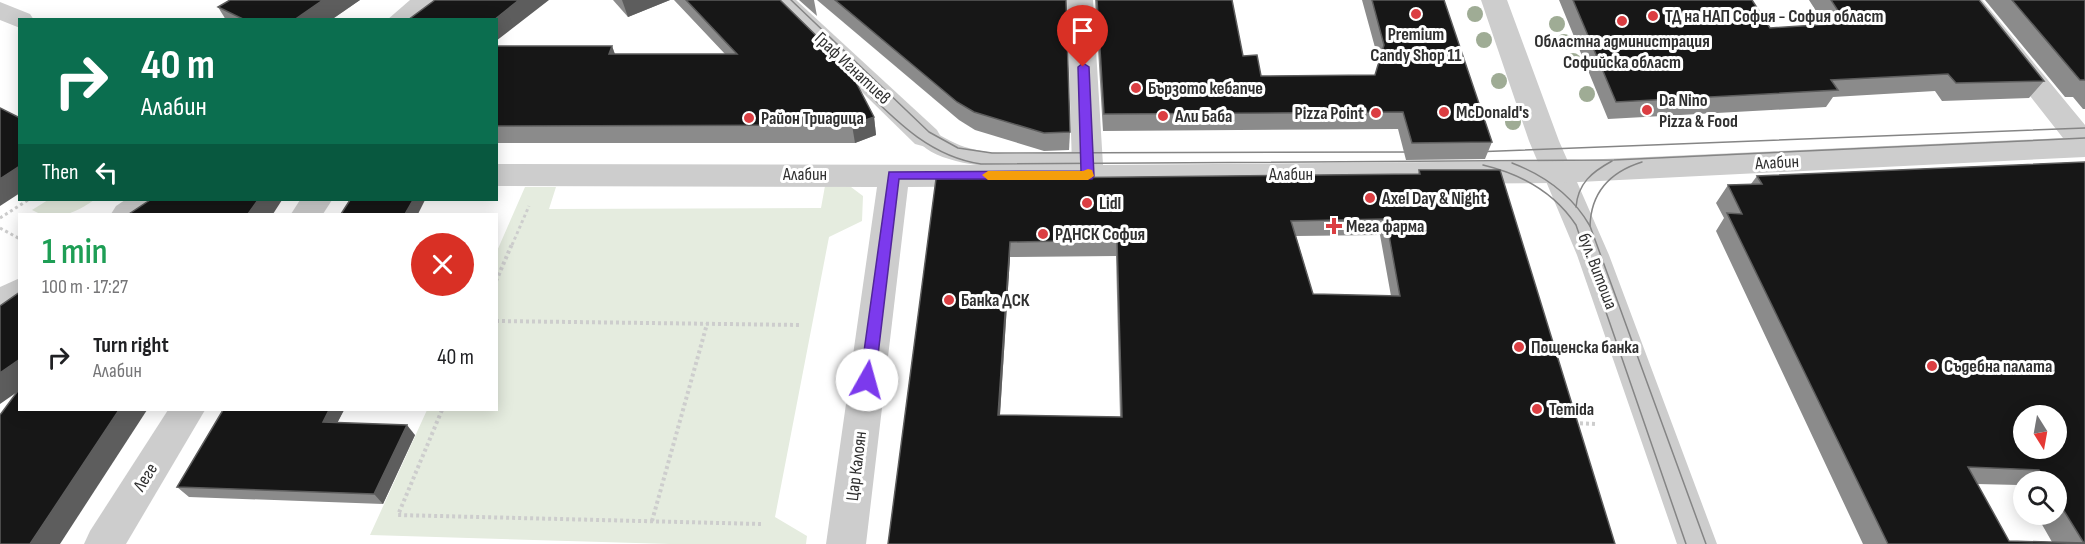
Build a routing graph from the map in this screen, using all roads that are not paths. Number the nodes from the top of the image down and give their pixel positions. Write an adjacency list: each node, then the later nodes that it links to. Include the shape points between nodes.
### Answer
1 (427, 0): 7 (street)
2 (781, 0): 9 (street, Граф Игнатиев)
3 (1080, 0): 11 (street)
4 (1494, 0): 12 (street, бул. Витоша, via 1544,141)
5 (1968, 0): 10 (street)
6 (0, 10): 8 (street)
7 (403, 18)
8 (18, 19)
9 (926, 136): 11 (lane, via 957,153 984,159)
10 (2085, 146): 12 (street, Алабин)
11 (1088, 167): 12 (street, Алабин); 14 (street, Алабин)
12 (1559, 172): 22 (street, бул. Витоша)
13 (498, 175): 14 (street, Алабин)
14 (894, 175): 21 (street, Цар Калоян)
15 (146, 201): 16 (street)
16 (128, 213)
17 (18, 292): 18 (street)
18 (0, 304)
19 (186, 411): 20 (street, Леге)
20 (104, 544)
21 (846, 544)
22 (1697, 544)

